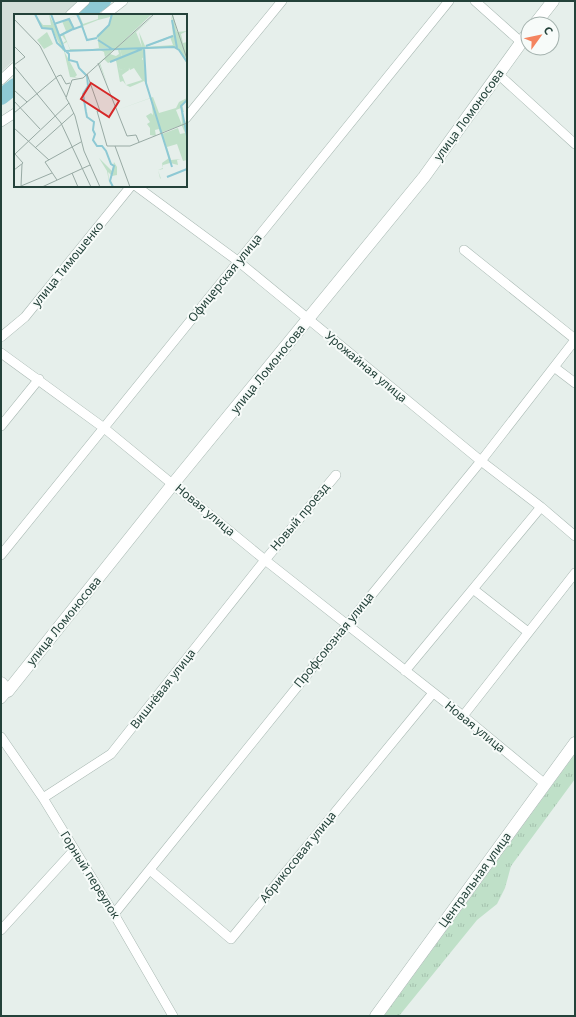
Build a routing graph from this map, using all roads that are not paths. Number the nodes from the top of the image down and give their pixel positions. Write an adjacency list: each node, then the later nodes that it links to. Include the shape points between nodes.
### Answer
1 (85, 1): 7 (street)
2 (123, 1): 8 (street)
3 (282, 1): 16 (street)
4 (449, 1): 22 (street, Офицерская улица)
5 (475, 1): 10 (street)
6 (553, 1): 9 (street)
7 (71, 14)
8 (106, 14)
9 (541, 16)
10 (520, 34)
11 (520, 45): 13 (street, улица Ломоносова)
12 (14, 68): 14 (street)
13 (498, 74): 18 (street); 23 (street, улица Ломоносова, via 424,177)
14 (1, 80)
15 (14, 114): 17 (street)
16 (187, 117)
17 (1, 122)
18 (575, 144)
19 (130, 187): 24 (street, улица Тимошенко, via 25,317)
20 (137, 187): 22 (street, Урожайная улица)
21 (464, 250): 25 (street, Профсоюзная улица)
22 (239, 262): 23 (street, Урожайная улица); 31 (street, Офицерская улица)
23 (308, 319): 32 (street, Урожайная улица); 34 (street, улица Ломоносова)
24 (1, 337)
25 (575, 340): 27 (street, Профсоюзная улица)
26 (1, 353): 28 (street, Новая улица)
27 (554, 367): 29 (street); 32 (street, Профсоюзная улица)
28 (39, 379): 30 (street); 31 (street, Новая улица)
29 (575, 383)
30 (1, 426)
31 (104, 428): 34 (street, Новая улица); 37 (street, Офицерская улица)
32 (481, 461): 35 (street, Урожайная улица); 41 (street, Профсоюзная улица)
33 (336, 475): 38 (street, Новый проезд)
34 (173, 484): 38 (street, Новая улица); 44 (street, улица Ломоносова)
35 (541, 507): 36 (street, Урожайная улица); 40 (street)
36 (575, 536)
37 (1, 555)
38 (265, 560): 41 (street, Новая улица); 50 (street, Вишнёвая улица, via 110,754)
39 (575, 573): 42 (street)
40 (473, 589): 42 (street); 43 (street)
41 (346, 625): 43 (street, Новая улица); 52 (street, Профсоюзная улица)
42 (528, 632): 46 (street)
43 (405, 670): 45 (street, Новая улица)
44 (3, 691)
45 (433, 694): 46 (street, Новая улица); 52 (street, Абрикосовая улица, via 231,939)
46 (463, 716): 49 (street, Новая улица)
47 (1, 737): 50 (street, Горный переулок)
48 (575, 743): 49 (street, Центральная улица)
49 (545, 784): 56 (street, Центральная улица)
50 (43, 798): 51 (street, Горный переулок)
51 (74, 850): 53 (street, Горный переулок); 54 (street)
52 (150, 870): 53 (street, Профсоюзная улица)
53 (114, 914): 55 (street, Горный переулок)
54 (1, 930)
55 (173, 1016)
56 (376, 1016)

